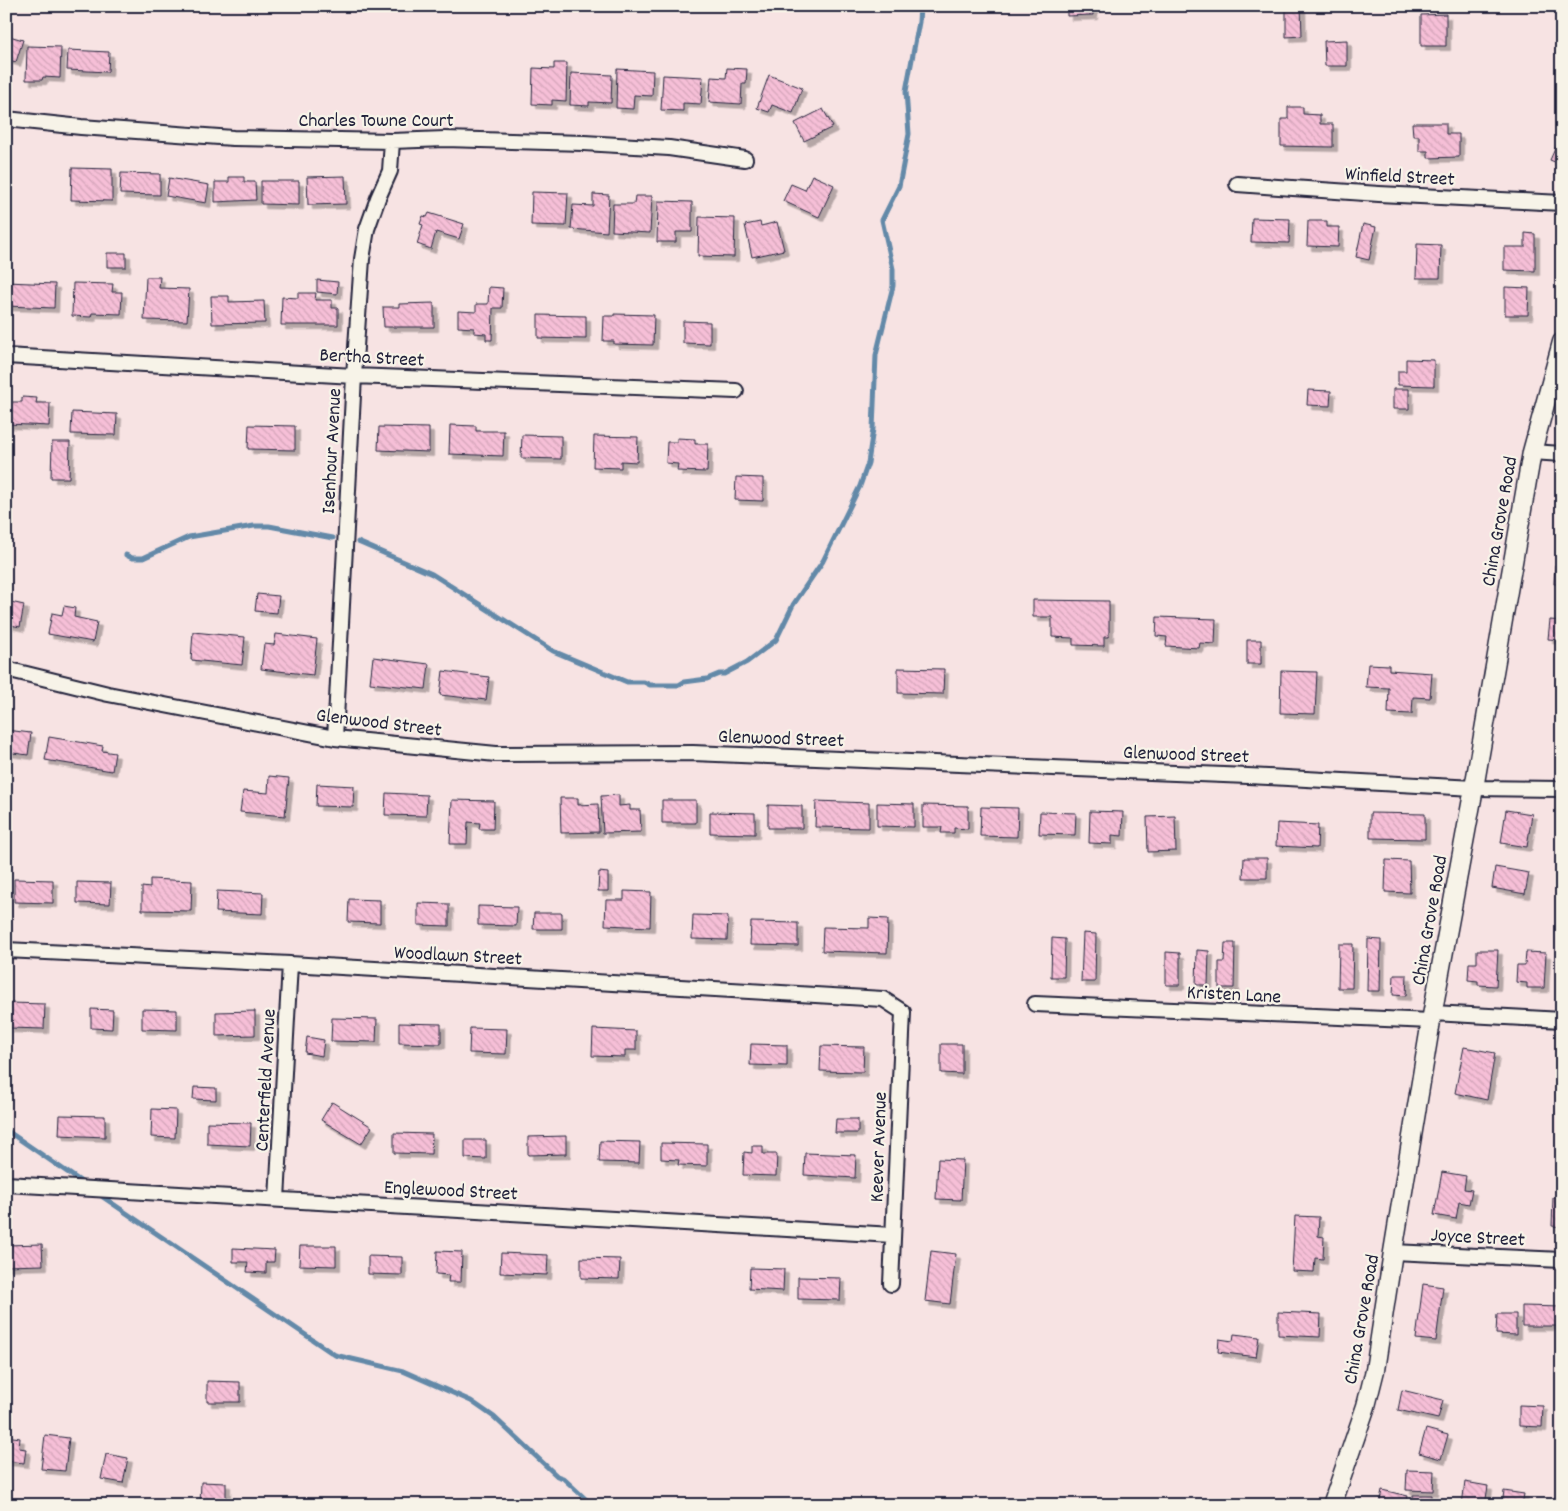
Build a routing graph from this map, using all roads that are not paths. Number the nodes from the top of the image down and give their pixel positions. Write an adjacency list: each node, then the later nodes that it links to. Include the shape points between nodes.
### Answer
1 (6, 119): 2 (street, Charles Towne Court, via 234,138)
2 (392, 141): 3 (street, Charles Towne Court, via 445,139 584,143 669,148); 8 (street, Isenhour Avenue, via 390,171 367,229 362,259)
3 (745, 159)
4 (1237, 184): 5 (street, Winfield Street)
5 (1562, 203)
6 (1562, 342): 10 (street, China Grove Road)
7 (6, 356): 8 (street, Bertha Street)
8 (354, 376): 9 (street, Bertha Street); 13 (street, Isenhour Avenue)
9 (736, 392)
10 (1532, 452): 11 (street); 14 (street, China Grove Road)
11 (1562, 454)
12 (6, 669): 13 (street, Glenwood Street, via 108,694)
13 (336, 738): 14 (street, Glenwood Street, via 496,754 693,753)
14 (1474, 788): 15 (street, Glenwood Street); 20 (street, China Grove Road)
15 (1562, 789)
16 (6, 950): 17 (street, Woodlawn Street)
17 (290, 964): 19 (street, Woodlawn Street, via 882,999); 23 (street, Centerfield Avenue)
18 (1035, 1004): 20 (street, Kristen Lane)
19 (903, 1012): 24 (street, Keever Avenue)
20 (1432, 1017): 21 (street, Kristen Lane); 25 (street, China Grove Road)
21 (1562, 1020)
22 (6, 1184): 23 (street, Englewood Street)
23 (277, 1199): 24 (street, Englewood Street)
24 (893, 1235): 27 (street, Keever Avenue)
25 (1393, 1252): 26 (street, Joyce Street); 28 (street, China Grove Road, via 1375,1370)
26 (1562, 1260)
27 (891, 1284)
28 (1332, 1505)

